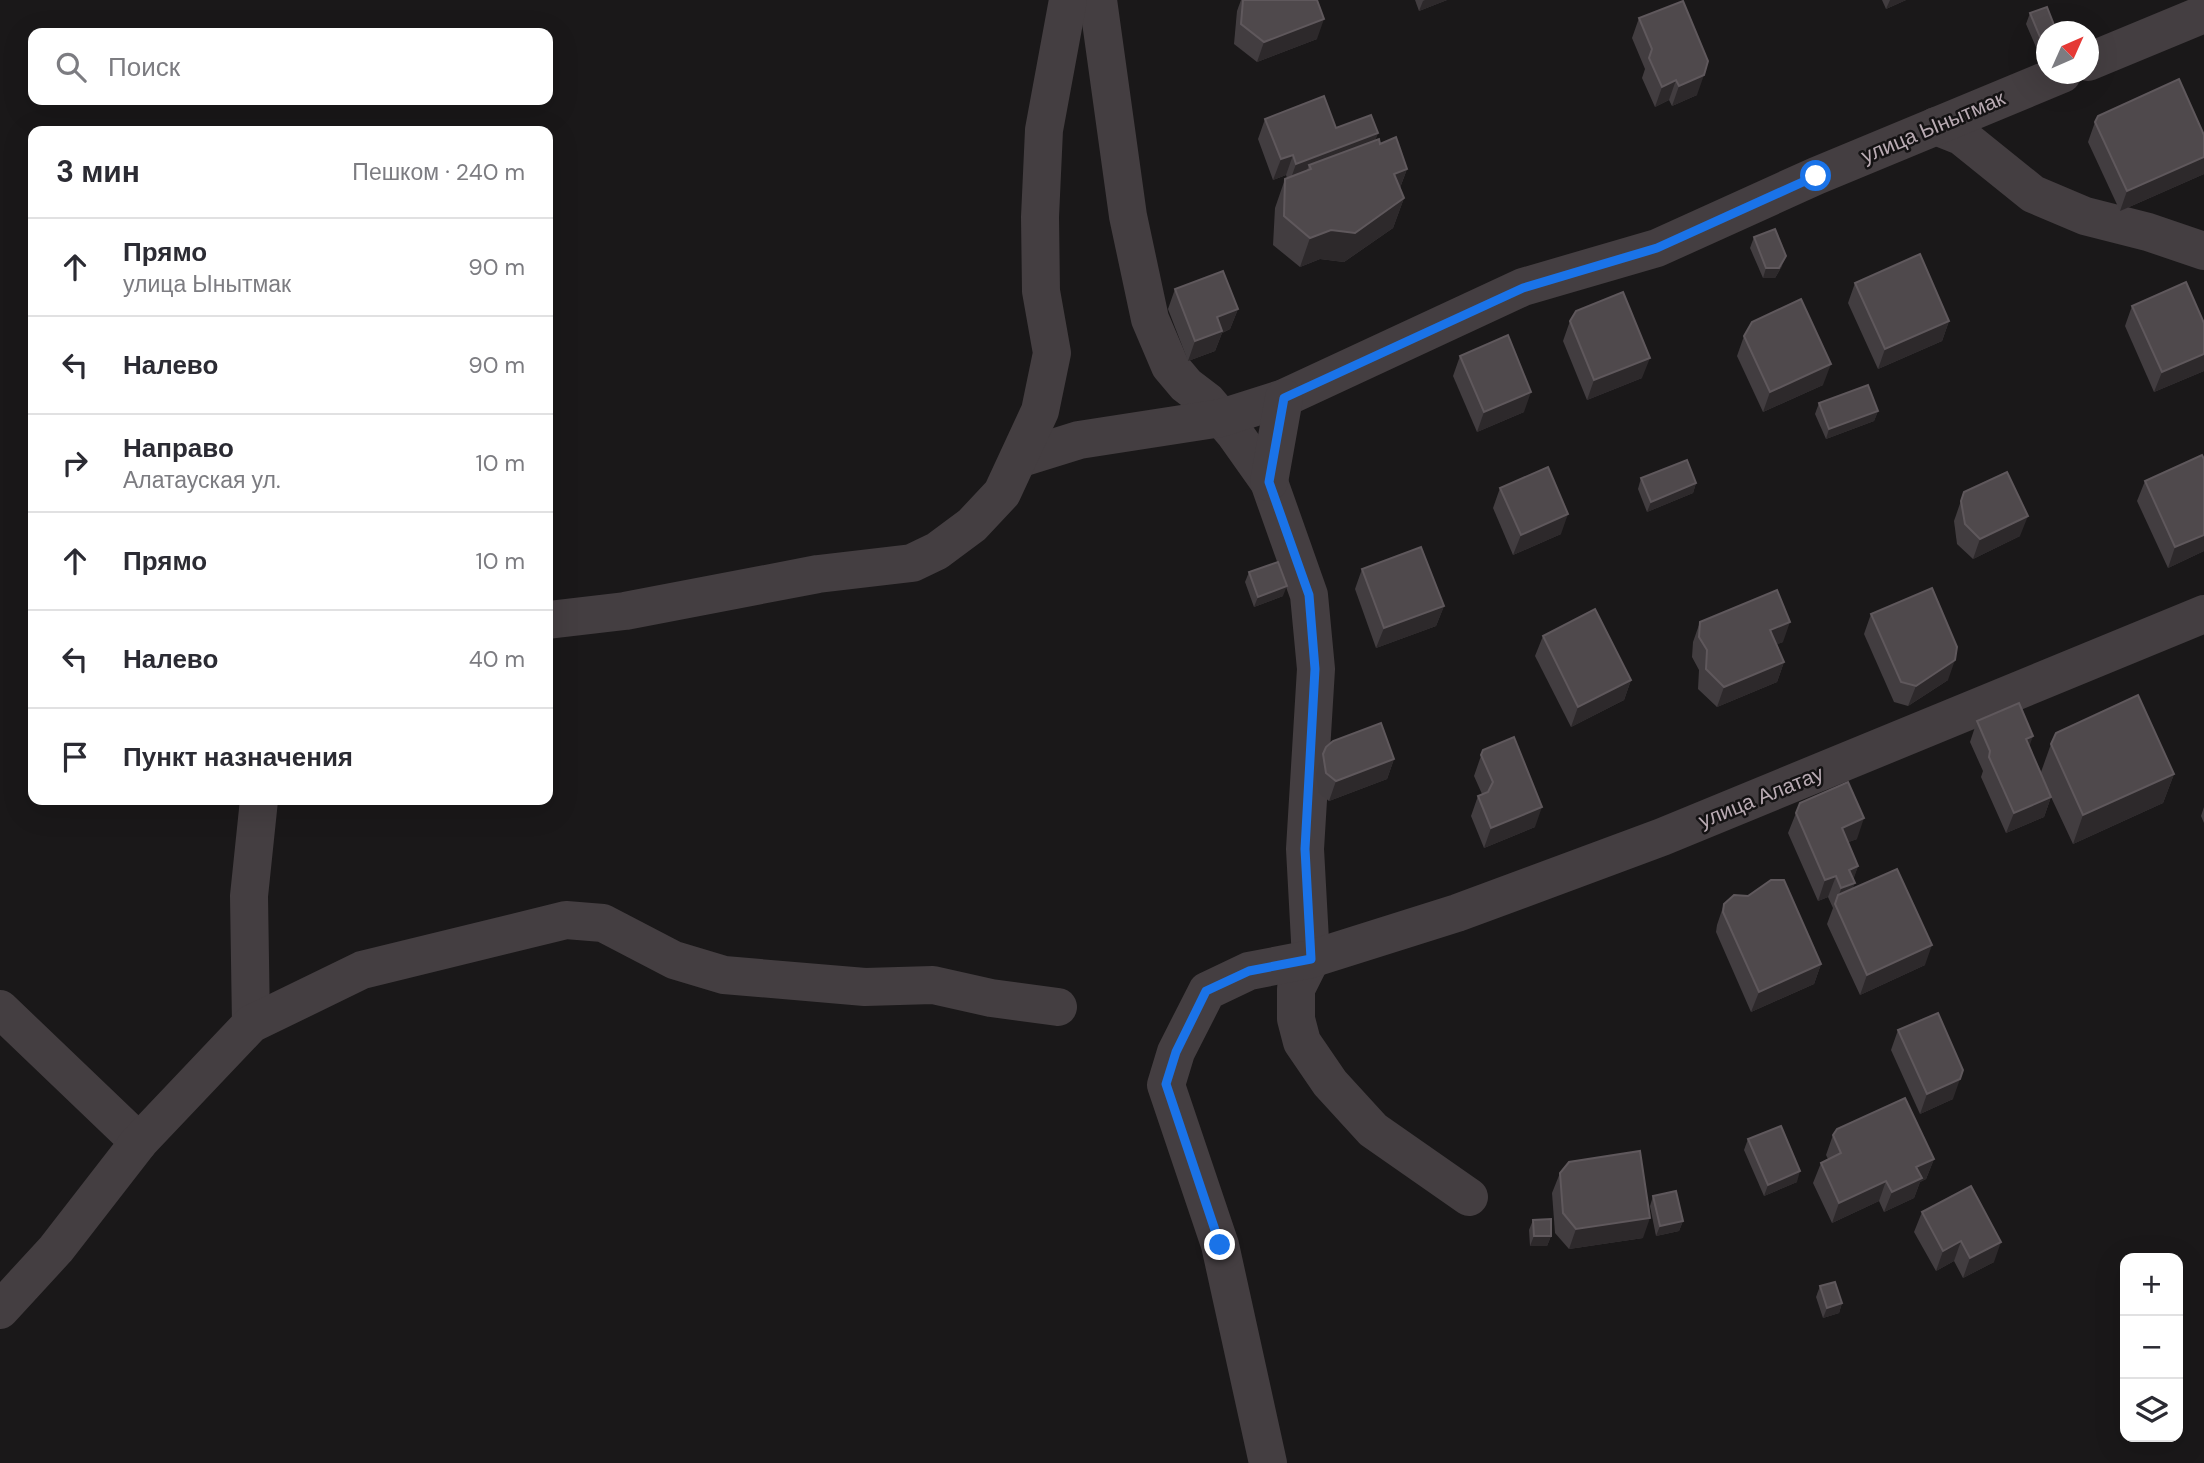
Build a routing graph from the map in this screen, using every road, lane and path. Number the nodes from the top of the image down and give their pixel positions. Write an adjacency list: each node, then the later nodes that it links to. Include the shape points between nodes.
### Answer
1 (1068, 0): 10 (street, via 1043,143 1041,291 1052,353 1040,411)
2 (1098, 0): 9 (street, via 1128,216 1150,319 1170,366)
3 (2204, 14): 4 (street)
4 (2099, 57)
5 (2038, 84): 6 (street, улица Ынытмак)
6 (1936, 126): 7 (street, via 1961,136 2033,194 2085,216); 8 (street, улица Ынытмак, via 1657,248 1523,288)
7 (2204, 251)
8 (1284, 398): 9 (street, улица Ынытмак); 11 (street)
9 (1221, 418): 10 (street, улица Ынытмак, via 1079,440); 11 (street)
10 (1021, 458): 13 (street, via 1002,493 972,525 912,563 818,574 625,611)
11 (1269, 482): 15 (street, via 1309,595 1315,669 1305,849)
12 (2204, 614): 15 (street, улица Алатау, via 1662,837 1457,913)
13 (553, 619)
14 (258, 805): 18 (street, via 248,896)
15 (1311, 959): 20 (street, via 1296,989 1302,1042 1330,1083 1373,1130); 22 (street, улица Алатау, via 1249,971 1206,991 1166,1084 1220,1245)
16 (1058, 1007): 18 (street, via 933,985 865,987 724,975 674,960 603,923 566,920 362,970)
17 (0, 1009): 19 (street)
18 (251, 1024): 19 (street)
19 (139, 1142): 21 (street, via 56,1249)
20 (1469, 1197)
21 (0, 1310)
22 (1268, 1463)

